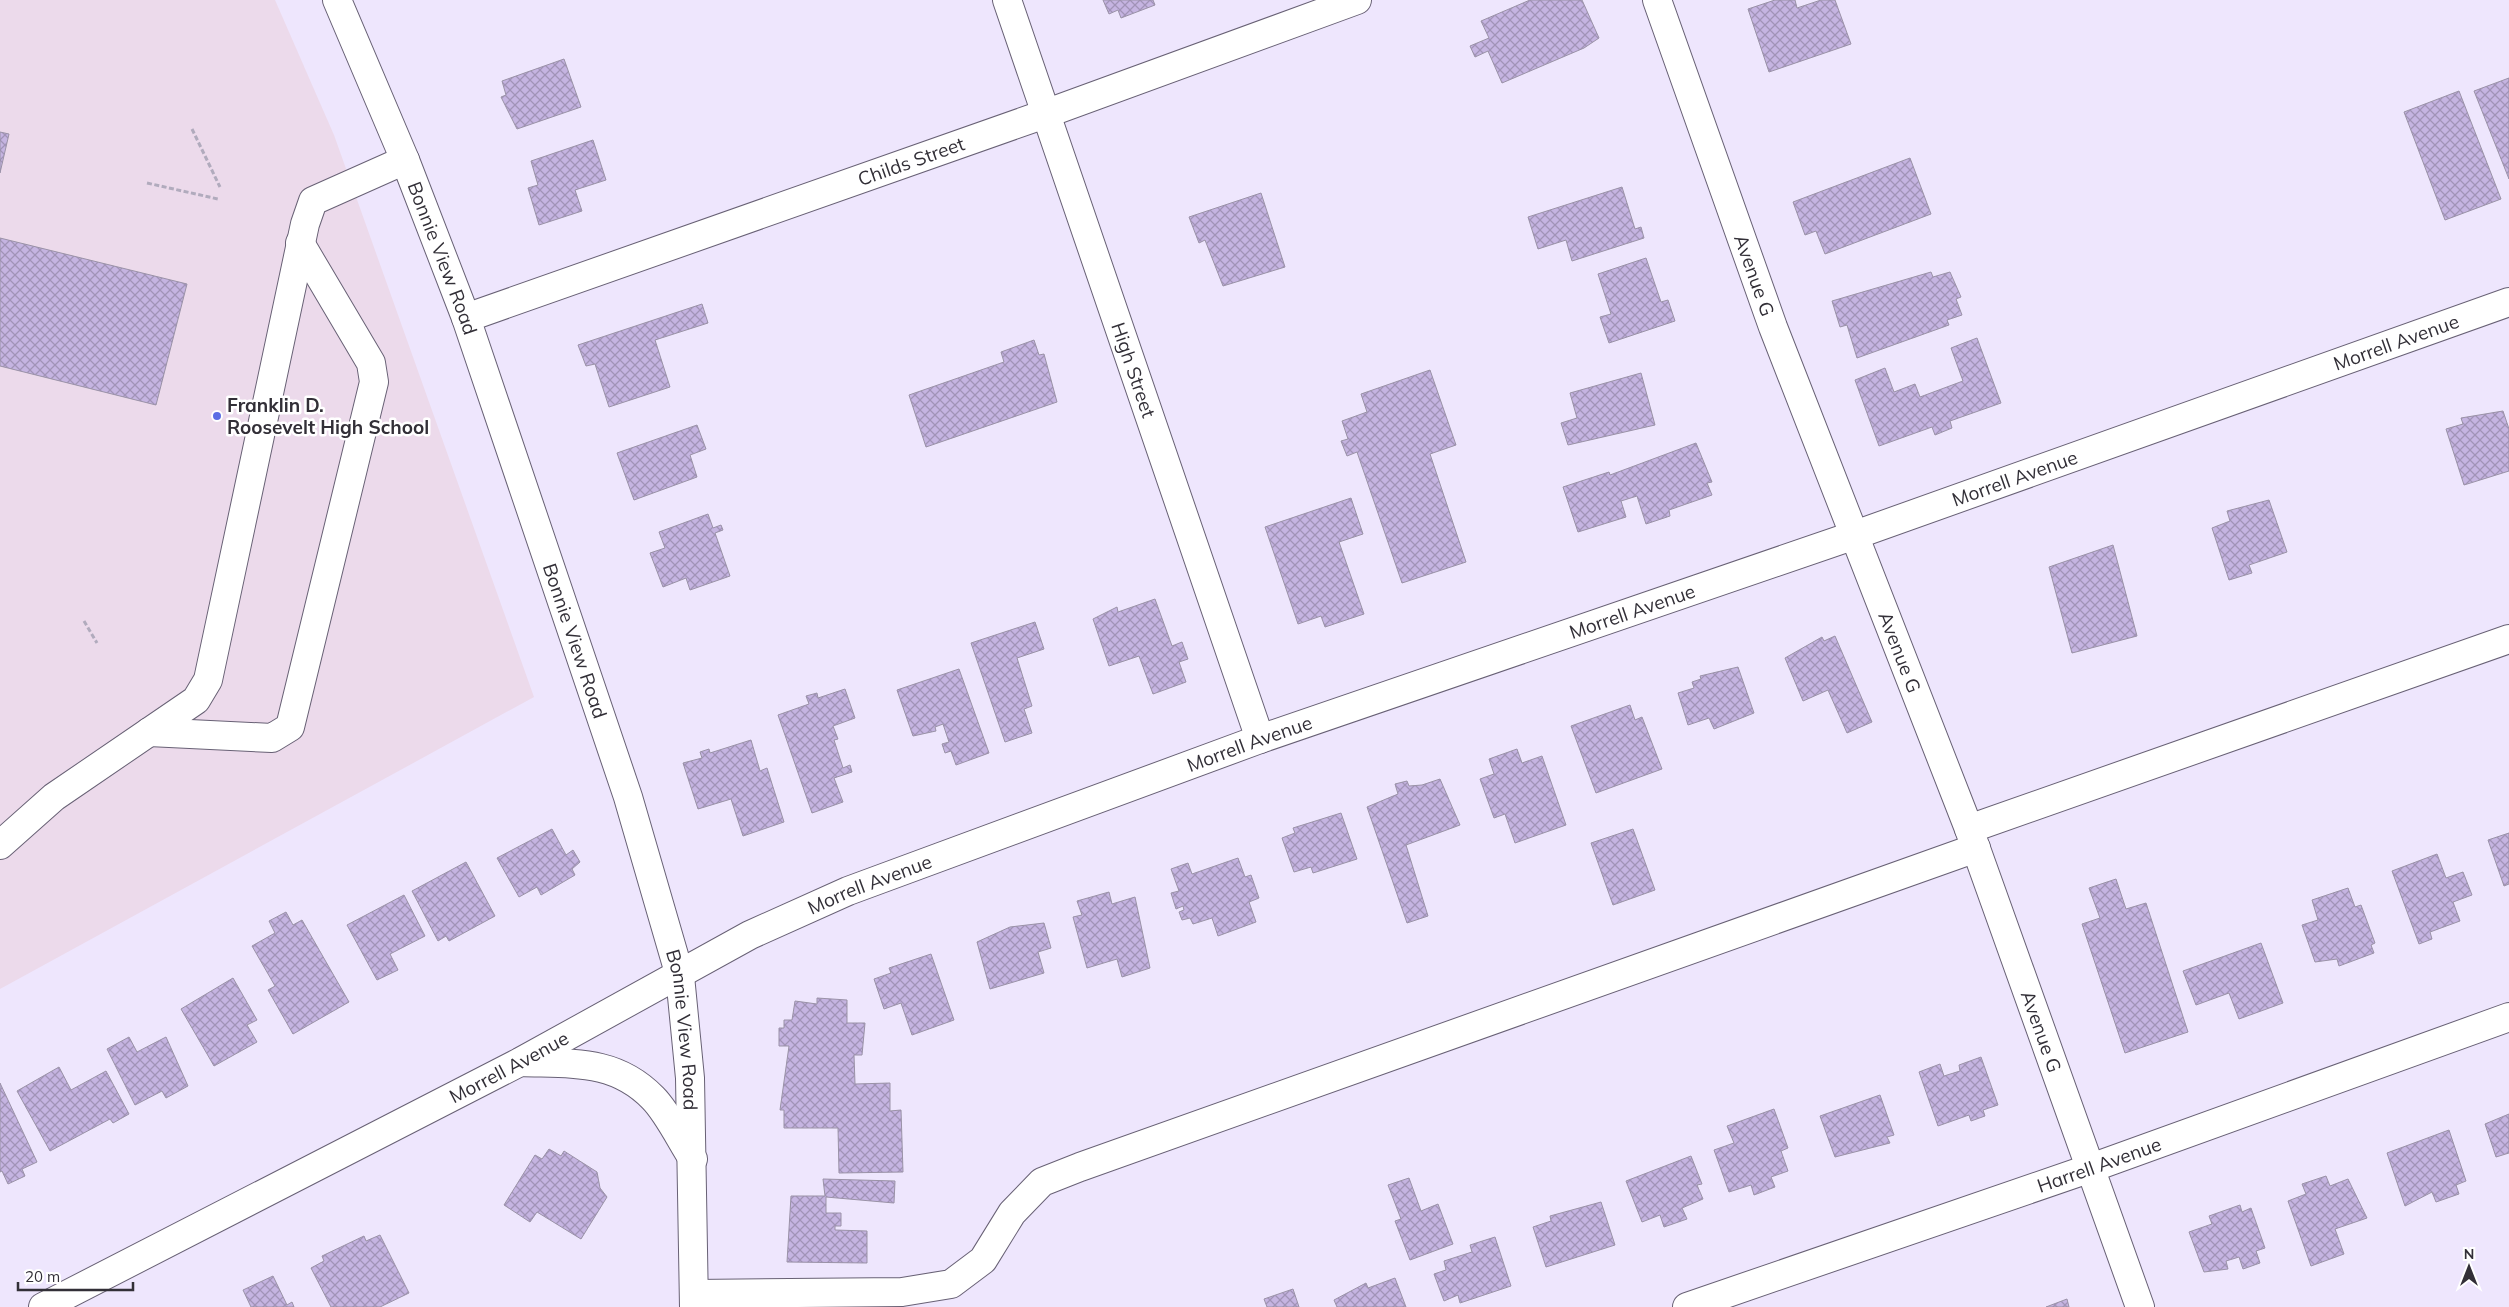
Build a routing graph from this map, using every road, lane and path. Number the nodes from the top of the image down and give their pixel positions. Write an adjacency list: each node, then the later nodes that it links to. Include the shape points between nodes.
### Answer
1 (337, 0): 7 (street, Bonnie View Road)
2 (1007, 0): 5 (street, High Street)
3 (1357, 0): 5 (street, Childs Street)
4 (1657, 0): 14 (street, Avenue G, via 1773,327)
5 (1045, 114): 13 (street, Childs Street); 19 (street, High Street)
6 (192, 129): 9 (path)
7 (405, 160): 11 (street, via 313,201); 13 (street, Bonnie View Road)
8 (147, 183): 10 (path)
9 (220, 187)
10 (218, 199)
11 (300, 243): 18 (street, via 208,680 196,700); 18 (street, via 371,362 374,382 290,728 272,738)
12 (2509, 302): 14 (street, Morrell Avenue)
13 (466, 318): 22 (street, Bonnie View Road, via 628,797)
14 (1855, 535): 19 (street, Morrell Avenue); 20 (street, Avenue G)
15 (84, 620): 17 (path)
16 (2509, 639): 20 (street)
17 (97, 643)
18 (149, 732): 21 (street, via 54,797)
19 (1260, 739): 22 (street, Morrell Avenue, via 848,891 750,935)
20 (1972, 839): 26 (street, Avenue G); 27 (street, via 1042,1182 1012,1213 983,1260 951,1284 902,1292)
21 (0, 845)
22 (680, 976): 24 (street, Morrell Avenue); 25 (street, Bonnie View Road, via 690,1078)
23 (2509, 1017): 26 (street, Harrell Avenue)
24 (520, 1062): 25 (street, via 590,1065 622,1074 654,1099); 28 (street, Morrell Avenue)
25 (693, 1159): 27 (street, Bonnie View Road)
26 (2091, 1168): 29 (street, Harrell Avenue); 30 (street, Avenue G)
27 (694, 1301)
28 (43, 1307)
29 (1687, 1307)
30 (2140, 1307)

